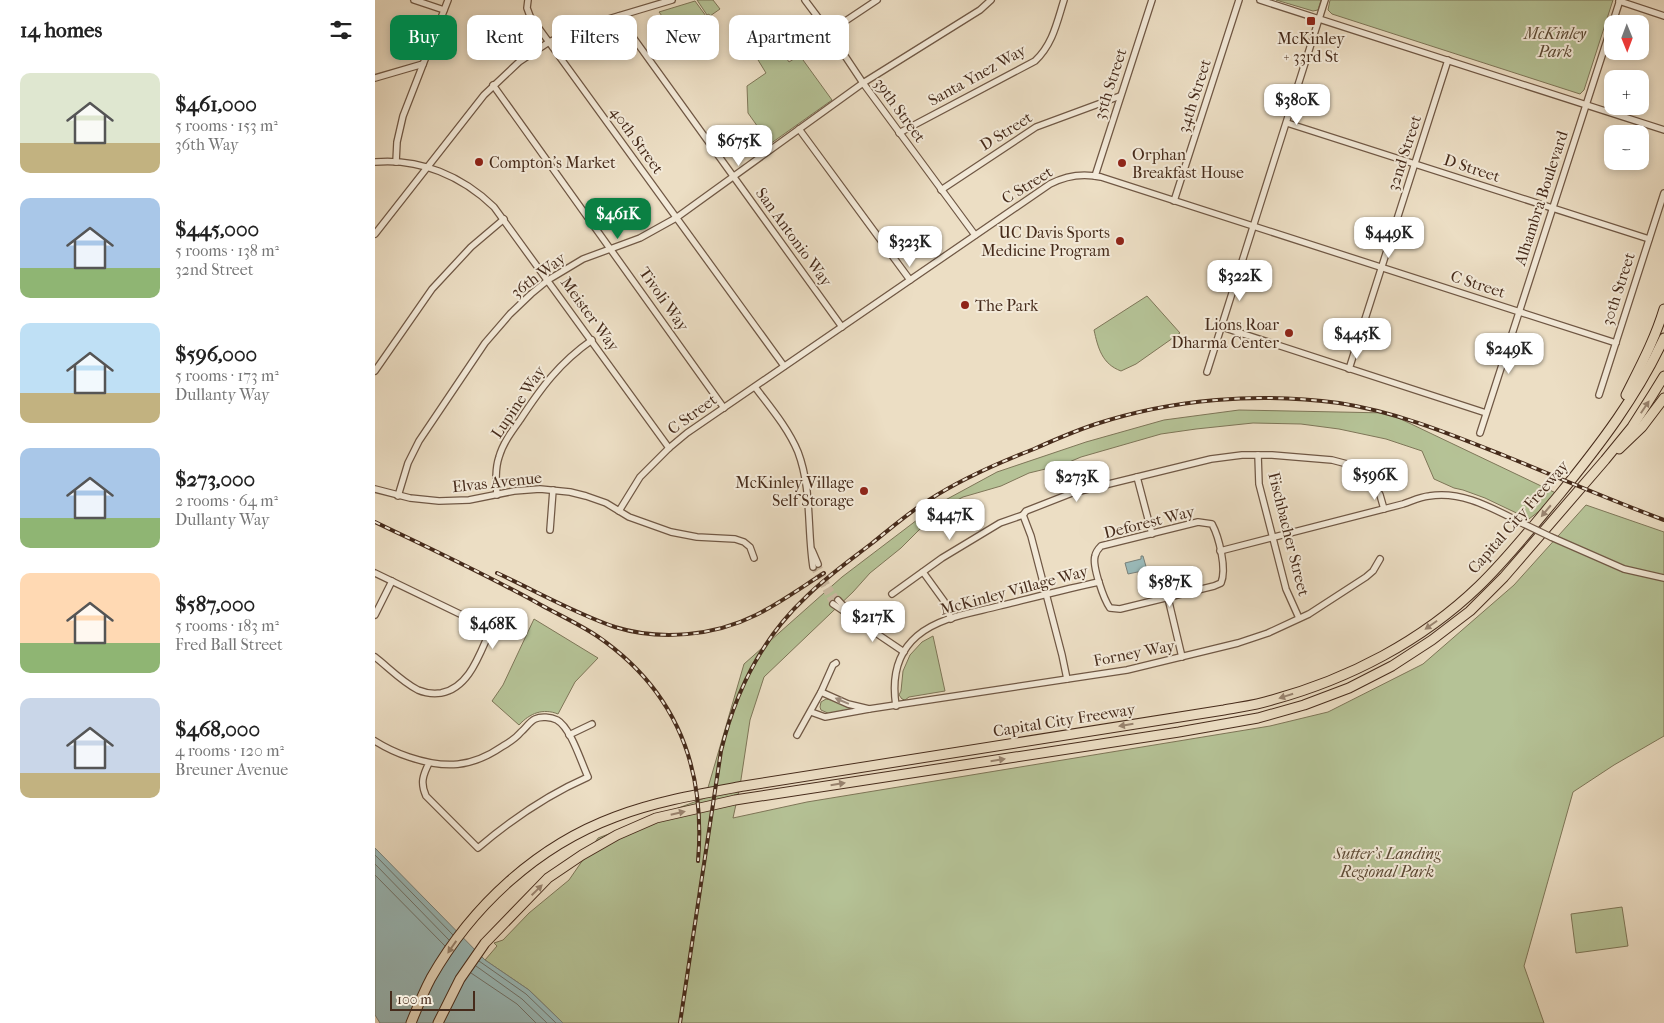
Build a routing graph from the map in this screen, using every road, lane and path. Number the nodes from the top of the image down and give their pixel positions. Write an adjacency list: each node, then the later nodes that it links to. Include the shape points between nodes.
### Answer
1 (414, 0): 15 (street)
2 (448, 0): 15 (street)
3 (527, 0): 22 (street, 40th Street, via 528,12)
4 (672, 0): 14 (street)
5 (805, 0): 17 (street, 39th Street)
6 (877, 0): 19 (street)
7 (991, 0): 28 (street, 36th Way)
8 (1064, 0): 35 (street, Santa Ynez Way, via 1053,37 1035,60)
9 (1152, 0): 30 (street, 35th Street)
10 (1239, 0): 44 (street, 34th Street)
11 (1260, 0): 20 (street)
12 (1325, 0): 20 (street)
13 (1620, 1): 18 (street); 31 (street, Alhambra Boulevard)
14 (650, 3): 16 (street)
15 (444, 10): 26 (street)
16 (621, 15)
17 (816, 15)
18 (1664, 16)
19 (849, 19)
20 (1320, 19): 25 (street); 32 (street)
21 (552, 41): 22 (street)
22 (549, 42): 29 (street); 46 (street, 40th Street)
23 (637, 43): 41 (street, San Antonio Way)
24 (848, 60): 28 (street, 39th Street)
25 (1448, 60): 31 (street); 38 (street, 32nd Street)
26 (423, 64): 27 (street); 37 (street, via 399,128)
27 (375, 78)
28 (863, 83): 33 (street, 36th Way); 35 (street, 39th Street)
29 (493, 85): 39 (street); 52 (street, Tivoli Way)
30 (1121, 96): 40 (street, 35th Street); 42 (street, D Street, via 1036,127)
31 (1586, 104): 34 (street); 45 (street, Alhambra Boulevard)
32 (1287, 123): 38 (street, D Street); 48 (street)
33 (799, 129): 41 (street, 36th Way); 55 (street)
34 (1664, 130)
35 (899, 133): 42 (street, 39th Street)
36 (375, 162): 37 (street, Meister Way)
37 (396, 162): 39 (street, Meister Way)
38 (1415, 164): 45 (street, D Street); 53 (street, 32nd Street)
39 (427, 167): 47 (street, Meister Way, via 467,185); 49 (street)
40 (1095, 176): 44 (street, C Street); 50 (street, C Street, via 1075,175 1057,181)
41 (733, 177): 46 (street, 36th Way); 58 (street, San Antonio Way)
42 (941, 190): 50 (street, 39th Street)
43 (1664, 192): 51 (street, 30th Street)
44 (1174, 201): 48 (street, C Street)
45 (1553, 208): 51 (street, D Street); 57 (street, Alhambra Boulevard)
46 (676, 218): 52 (street, 36th Way, via 640,238); 63 (street, 40th Street)
47 (504, 219): 54 (street, Meister Way); 65 (street, via 471,247 436,284)
48 (1254, 227): 53 (street, C Street); 59 (street)
49 (375, 234)
50 (975, 235): 55 (street, C Street)
51 (1649, 239): 62 (street, 30th Street)
52 (611, 248): 54 (street, 36th Way, via 583,259); 71 (street, Tivoli Way)
53 (1381, 268): 57 (street, C Street); 64 (street, 32nd Street)
54 (548, 280): 61 (street, Meister Way); 82 (street, 36th Way, via 510,314 485,343 415,448)
55 (910, 280): 58 (street, C Street)
56 (1664, 309): 77 (highway, via 1659,327 1623,401)
57 (1519, 312): 62 (street, C Street); 72 (street, Alhambra Boulevard)
58 (842, 327): 63 (street, C Street)
59 (1222, 327): 64 (street); 66 (street)
60 (1664, 338): 77 (highway, Capital City Freeway, via 1615,423)
61 (592, 340): 74 (street, Meister Way); 81 (street, Lupine Way, via 554,372 506,440 496,468)
62 (1616, 343): 69 (street, 30th Street)
63 (784, 366): 68 (street, C Street)
64 (1349, 369): 72 (street)
65 (375, 371)
66 (1207, 372)
67 (1664, 376): 76 (highway, Capital City Freeway, one-way to 67)
68 (755, 386): 71 (street, C Street); 92 (street, via 797,451 808,496)
69 (1599, 395)
70 (1664, 398): 76 (highway, via 1628,442)
71 (724, 408): 74 (street, C Street)
72 (1486, 414): 73 (street, Alhambra Boulevard)
73 (1480, 433)
74 (669, 448): 84 (street, C Street, via 640,477)
75 (1258, 455): 78 (street, via 1211,459); 83 (street, via 1331,460 1351,465 1374,484); 88 (street, Fischbacher Street, via 1259,484)
76 (1605, 460): 120 (highway, Capital City Freeway, one-way to 76, via 485,942 549,878 617,835 656,818 735,800 1258,718 1349,688 1392,666 1469,611 1504,577)
77 (1577, 473): 119 (highway, Capital City Freeway, one-way to 119, via 1511,552 1442,618 1403,645 1317,687 1271,701 1224,710 691,795 615,817 574,836 536,859 482,908 438,968)
78 (1137, 477): 85 (street, via 1072,493); 87 (street)
79 (375, 489): 82 (street, Elvas Avenue)
80 (553, 490): 81 (street, Elvas Avenue); 84 (street, Elvas Avenue, via 586,496); 86 (street)
81 (497, 495): 82 (street, Elvas Avenue, via 447,501)
82 (398, 496)
83 (1384, 509): 88 (street); 95 (street, bridge, via 1429,496 1446,495 1471,500 1624,569)
84 (619, 511): 90 (street, Elvas Avenue, via 671,532 744,542)
85 (1023, 515): 93 (street, via 1000,523); 99 (street)
86 (550, 530)
87 (1152, 534): 89 (street, Deforest Way, via 1205,522 1215,529); 97 (street, Deforest Way, via 1101,546 1094,558)
88 (1273, 537): 89 (street); 103 (street, Fischbacher Street, via 1286,589)
89 (1221, 551): 100 (street, McKinley Village Way, via 1221,583)
90 (754, 558)
91 (1380, 559): 103 (street, Forney Way, via 1366,577)
92 (815, 565)
93 (923, 572): 98 (street); 104 (street, via 944,601)
94 (375, 573): 96 (street)
95 (1664, 578)
96 (392, 581): 102 (street); 106 (street, via 491,629 469,674 459,685 444,692 432,694 417,689)
97 (1099, 582): 99 (street, McKinley Village Way); 100 (street, McKinley Village Way, via 1104,601 1110,608 1120,609)
98 (892, 594)
99 (1047, 594): 104 (street, McKinley Village Way); 109 (street)
100 (1168, 598): 107 (street)
101 (836, 602): 105 (street, via 853,618)
102 (375, 614)
103 (1299, 618): 107 (street, Forney Way, via 1238,644)
104 (951, 619): 105 (street, McKinley Village Way, via 917,636)
105 (904, 652): 111 (street, via 894,680)
106 (375, 656)
107 (1182, 657): 109 (street, Forney Way)
108 (836, 663): 110 (street)
109 (1067, 679): 111 (street, Forney Way)
110 (821, 692): 112 (street, Forney Way, one-way to 110); 113 (street)
111 (896, 706): 112 (street, Forney Way)
112 (869, 709): 113 (street, Forney Way, via 825,717)
113 (811, 712): 116 (street)
114 (592, 724): 115 (street)
115 (569, 735): 118 (street, via 555,719 541,717 495,752 476,761 453,766); 118 (street, via 587,777 538,802 479,848 427,796 423,776)
116 (797, 735)
117 (375, 741): 118 (street, via 397,753)
118 (429, 763)
119 (411, 1023)
120 (438, 1023)

